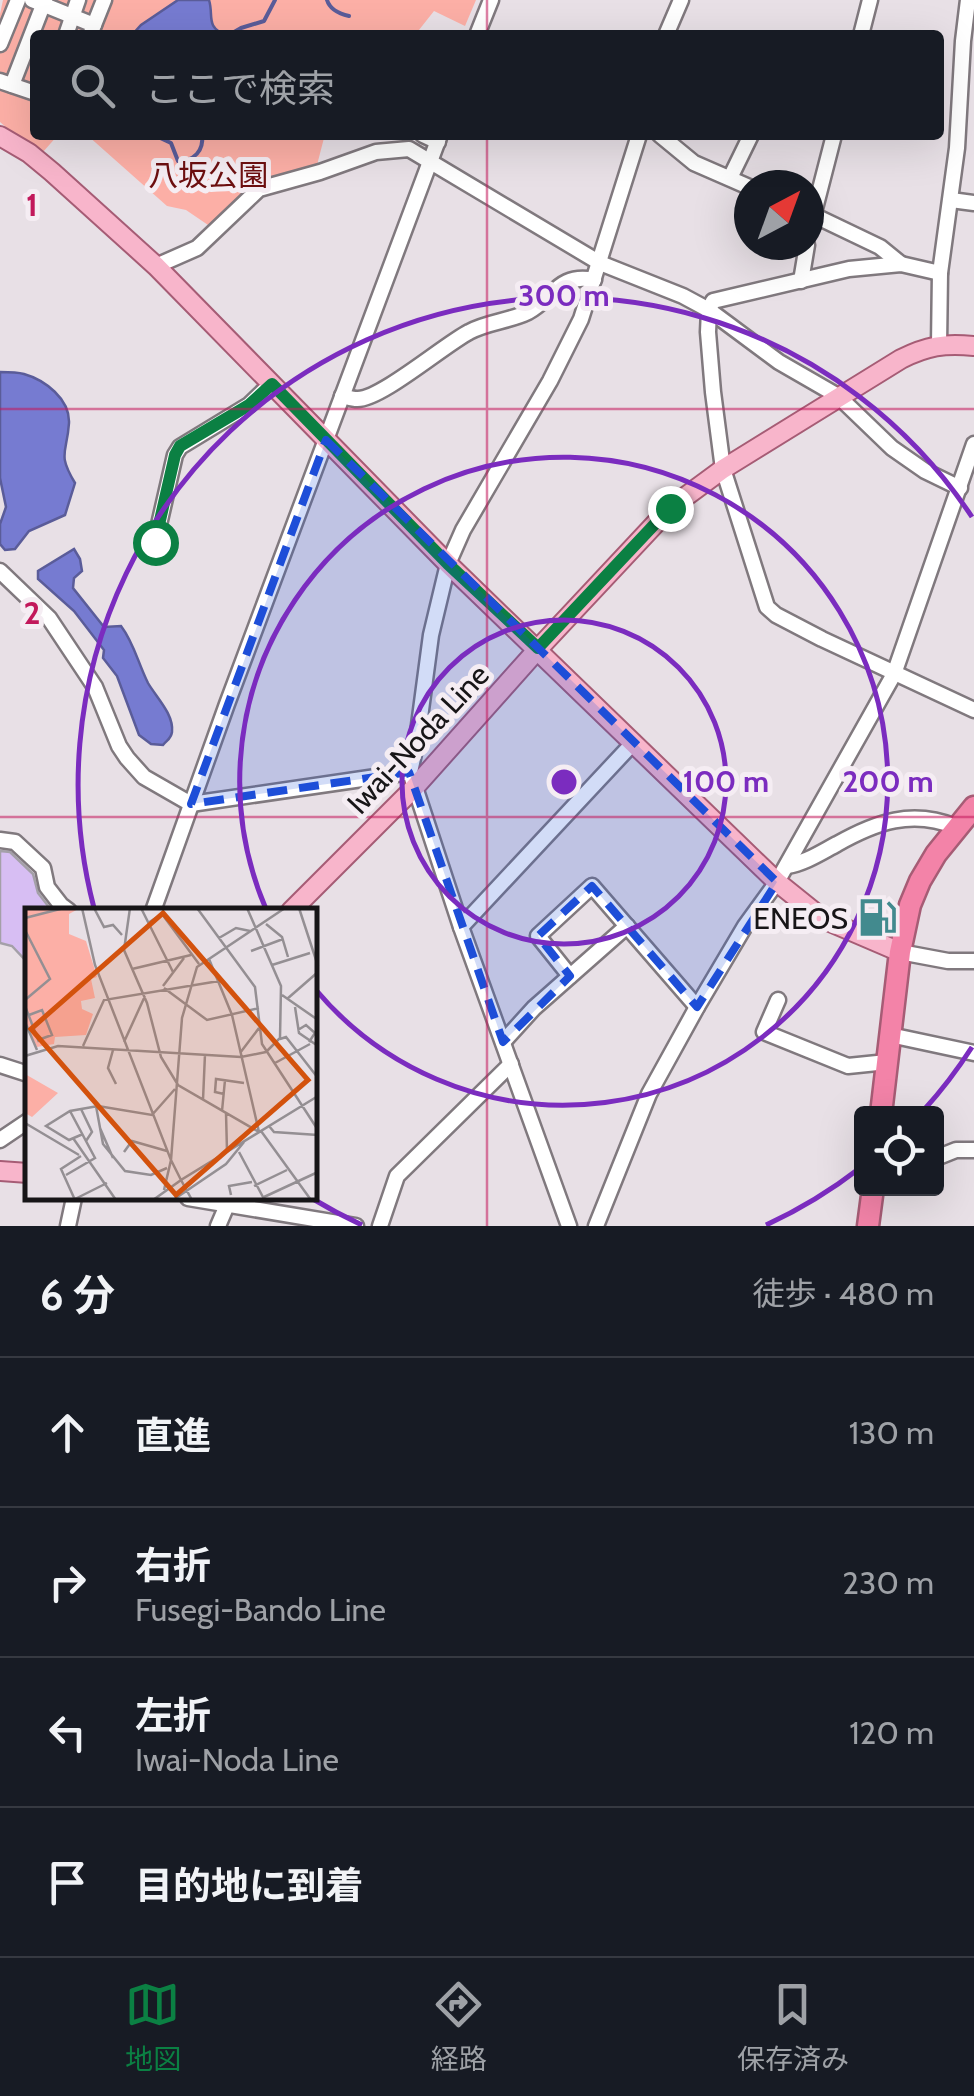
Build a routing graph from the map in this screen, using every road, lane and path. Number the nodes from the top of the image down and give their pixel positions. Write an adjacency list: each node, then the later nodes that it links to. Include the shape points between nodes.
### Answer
1 (18, 0): 15 (street)
2 (78, 0): 9 (street)
3 (104, 0): 11 (street)
4 (490, 0): 12 (street)
5 (681, 0): 13 (street)
6 (870, 0): 14 (street)
7 (968, 0): 28 (street)
8 (40, 2): 9 (street); 16 (street)
9 (72, 16): 10 (street); 11 (street)
10 (68, 30)
11 (92, 30)
12 (479, 30)
13 (668, 30)
14 (862, 30)
15 (0, 44)
16 (6, 83): 17 (street)
17 (30, 90)
18 (0, 136): 34 (main road, via 52,172)
19 (438, 140): 24 (street)
20 (637, 140): 32 (street)
21 (666, 140): 26 (street, via 694,164)
22 (749, 140): 26 (street)
23 (827, 140): 25 (street)
24 (430, 161): 32 (street); 34 (street, via 409,149 376,152 259,190 197,248); 42 (street)
25 (821, 170)
26 (730, 178): 27 (street)
27 (734, 180)
28 (951, 200): 29 (street); 35 (street)
29 (974, 203)
30 (824, 219): 33 (street, via 880,246)
31 (804, 260): 37 (street)
32 (600, 263): 36 (street); 38 (street)
33 (901, 264): 35 (street); 37 (street)
34 (156, 266): 41 (main road)
35 (940, 274): 39 (street)
36 (594, 280): 42 (street, via 574,278 527,312 466,333 385,390 358,400); 49 (street, via 567,349)
37 (801, 280): 38 (street, via 713,301)
38 (708, 310): 43 (street); 46 (street)
39 (939, 345): 40 (main road, Iwai-Noda Line); 43 (main road, Iwai-Noda Line)
40 (974, 346)
41 (272, 384): 44 (main road); 48 (street, via 180,446)
42 (342, 396): 44 (street)
43 (838, 396): 46 (main road, Iwai-Noda Line); 47 (street, via 892,448)
44 (326, 440): 49 (main road); 56 (street)
45 (974, 444): 47 (street)
46 (724, 468): 51 (main road, Iwai-Noda Line, via 670,508); 52 (street, via 768,607)
47 (960, 488): 52 (street)
48 (155, 542)
49 (448, 564): 51 (main road); 55 (street, via 431,634)
50 (0, 570): 56 (street, via 48,618 94,688 127,758)
51 (538, 648): 54 (main road); 55 (main road, Iwai-Noda Line)
52 (894, 674): 53 (street); 60 (street)
53 (974, 710)
54 (634, 742): 60 (main road); 65 (street)
55 (412, 780): 56 (street); 63 (main road, Iwai-Noda Line); 65 (street)
56 (191, 804): 62 (street)
57 (974, 807): 58 (highway)
58 (956, 828): 60 (street, via 940,821 885,821); 66 (highway, via 920,881)
59 (0, 840): 61 (street, via 15,842 43,868 47,888)
60 (782, 874): 66 (main road, via 823,919); 70 (street)
61 (64, 908)
62 (154, 908)
63 (295, 908)
64 (627, 926): 68 (street); 68 (street, via 592,886 538,936); 70 (street)
65 (461, 927): 72 (street)
66 (900, 952): 67 (street); 71 (highway)
67 (974, 961)
68 (570, 976): 72 (street)
69 (778, 1000): 74 (street, via 764,1032 848,1066)
70 (696, 1006): 94 (street, via 649,1094)
71 (890, 1035): 73 (street); 74 (highway)
72 (502, 1042): 75 (street)
73 (974, 1053)
74 (887, 1062): 78 (highway)
75 (510, 1064): 92 (street, via 397,1176); 93 (street)
76 (0, 1065): 77 (street)
77 (25, 1073)
78 (882, 1106)
79 (25, 1124): 80 (street)
80 (0, 1140)
81 (974, 1150): 82 (street)
82 (944, 1155)
83 (0, 1171): 84 (main road)
84 (25, 1173)
85 (871, 1196): 95 (highway)
86 (73, 1201): 89 (street)
87 (205, 1201): 88 (street)
88 (227, 1205): 90 (street); 91 (street)
89 (68, 1226)
90 (218, 1226)
91 (356, 1226)
92 (380, 1226)
93 (570, 1226)
94 (596, 1226)
95 (868, 1226)

